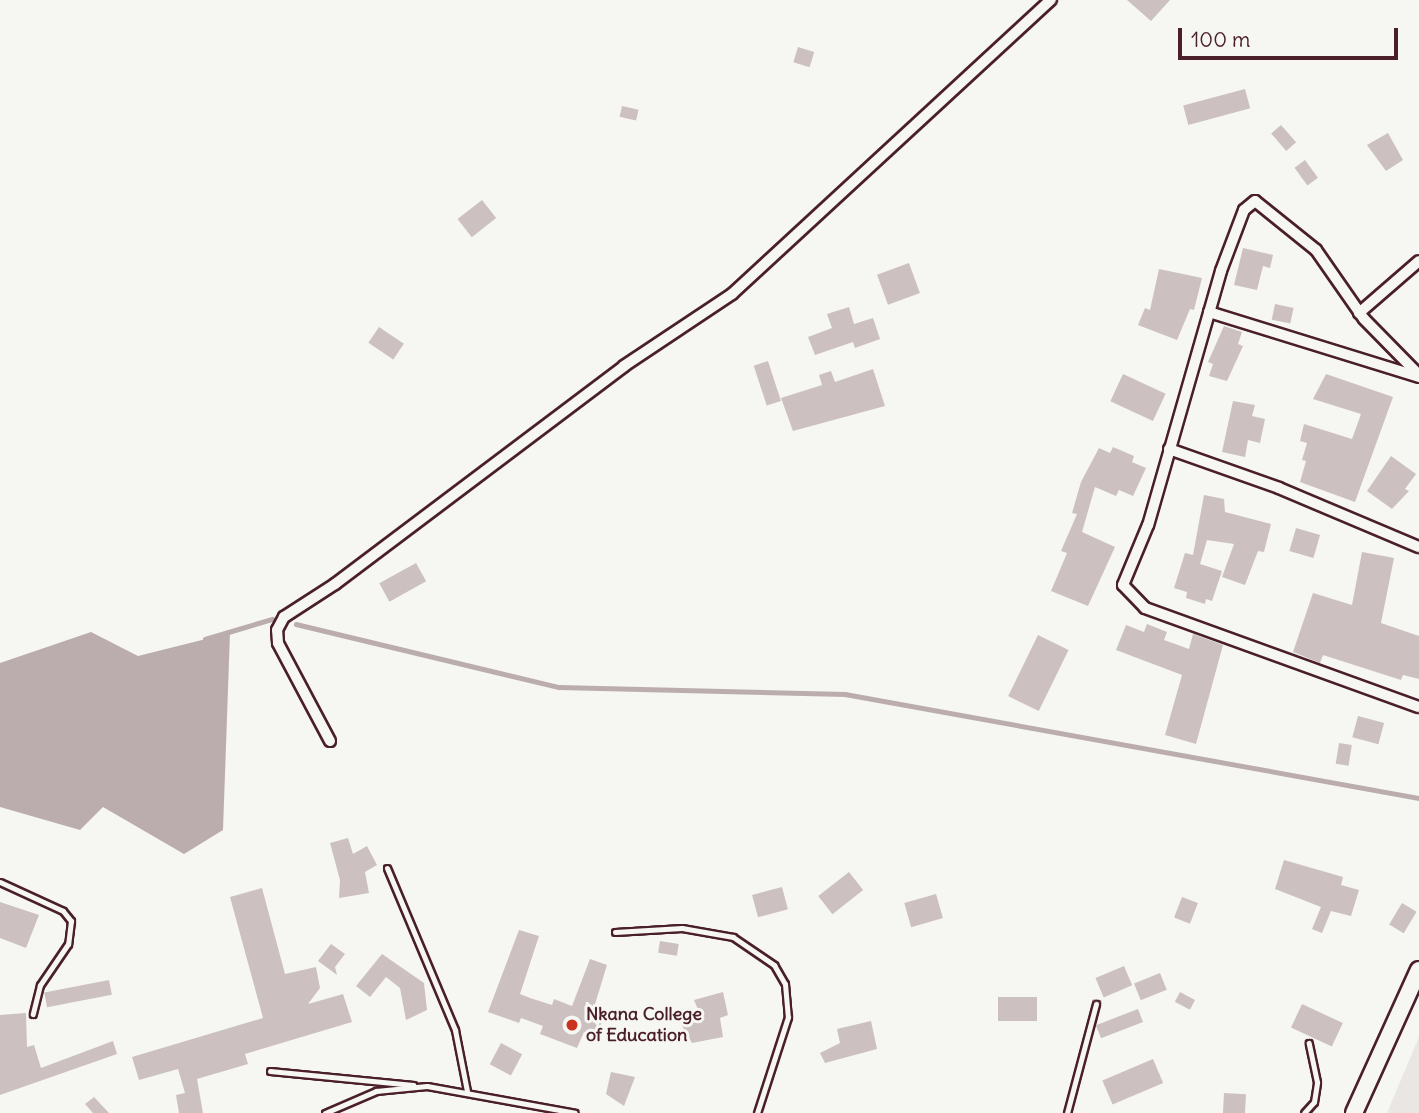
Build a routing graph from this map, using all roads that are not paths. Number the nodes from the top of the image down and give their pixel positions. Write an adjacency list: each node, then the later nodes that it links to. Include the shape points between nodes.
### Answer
1 (1051, 0): 9 (street, via 732,294 624,366 335,584 284,617 277,630 278,643)
2 (1419, 261): 4 (street)
3 (1209, 312): 4 (street, via 1244,210 1255,201 1316,250); 5 (street); 6 (street)
4 (1359, 313): 5 (street)
5 (1419, 376)
6 (1169, 449): 7 (street, via 1279,488); 8 (street, via 1148,525 1123,585 1128,595 1145,608)
7 (1419, 547)
8 (1419, 707)
9 (330, 741)
10 (387, 868): 19 (lane, via 455,1030)
11 (0, 882): 15 (lane, via 63,911 71,921 68,944 40,985)
12 (615, 932): 22 (lane, via 682,928 733,937 774,965 785,984 788,1017)
13 (1419, 970): 25 (street)
14 (1096, 1004): 23 (lane)
15 (33, 1014)
16 (1309, 1043): 24 (lane, via 1317,1092)
17 (270, 1071): 18 (lane)
18 (427, 1086): 19 (lane); 20 (lane, via 376,1091)
19 (467, 1091): 21 (lane)
20 (325, 1113)
21 (575, 1113)
22 (757, 1113)
23 (1067, 1113)
24 (1304, 1113)
25 (1353, 1113)

